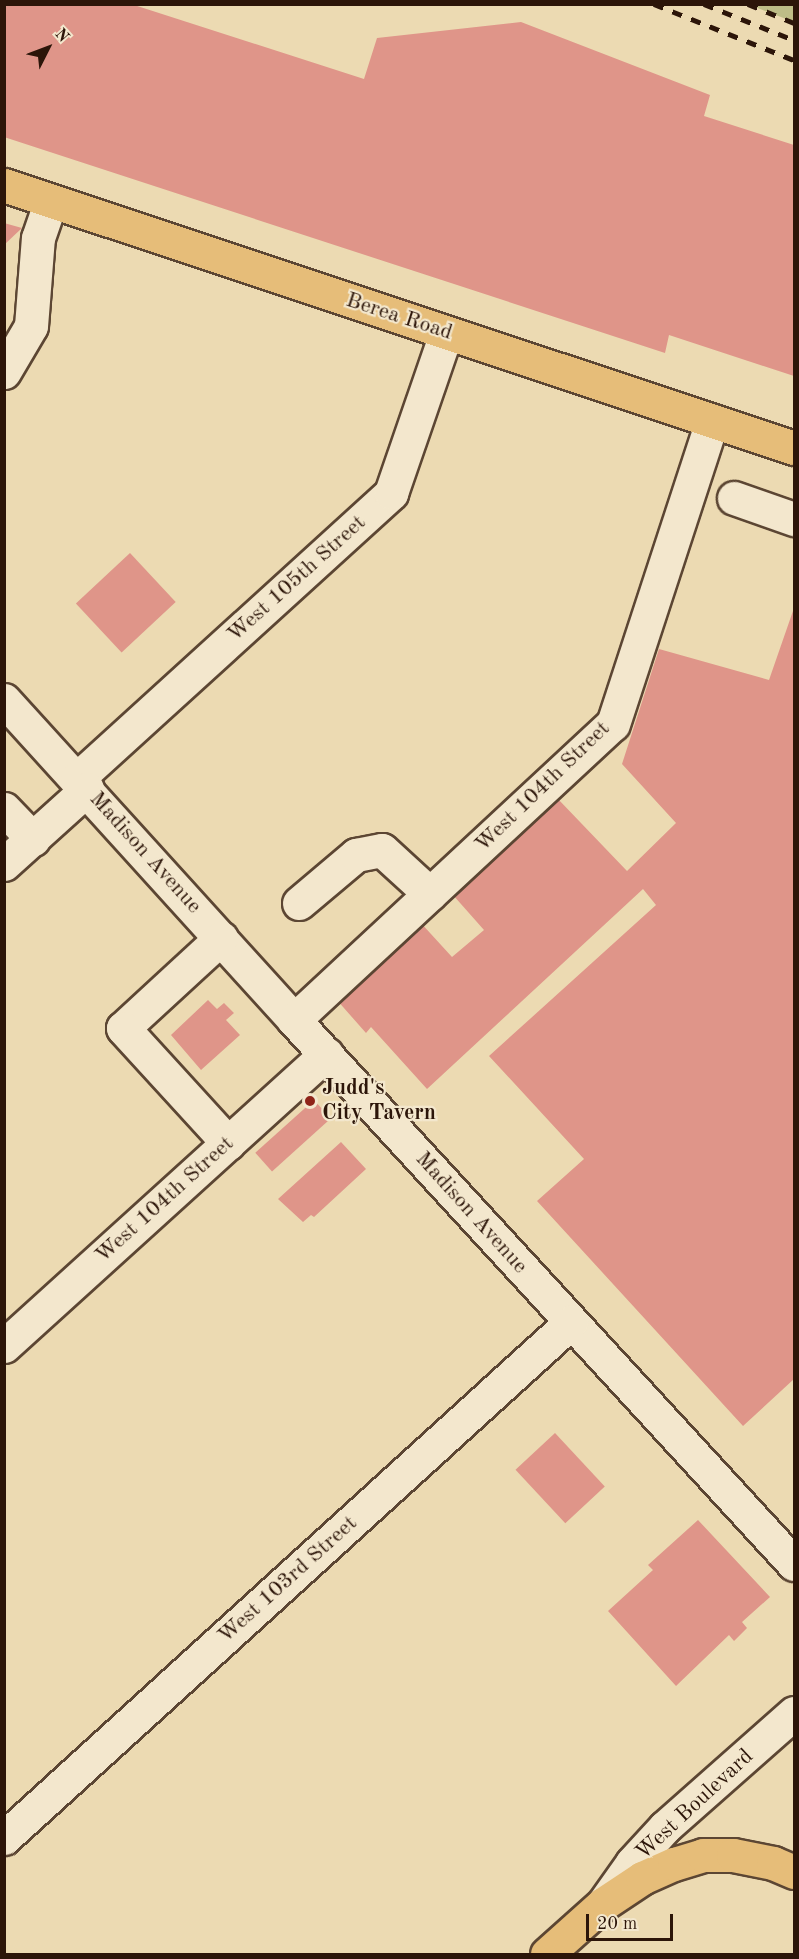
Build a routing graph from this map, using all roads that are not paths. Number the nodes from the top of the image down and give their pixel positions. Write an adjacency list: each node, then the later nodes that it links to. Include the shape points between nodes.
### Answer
1 (4, 185): 2 (main road, Berea Road)
2 (51, 201): 3 (main road, Berea Road); 4 (street, via 38,238 31,326)
3 (446, 333): 5 (main road, Berea Road); 10 (street, West 105th Street, via 391,494)
4 (4, 372)
5 (712, 421): 6 (main road, Berea Road); 14 (street, West 104th Street, via 613,724)
6 (795, 448)
7 (734, 498): 8 (street)
8 (795, 519)
9 (4, 700): 10 (street, Madison Avenue)
10 (82, 784): 12 (street, West 105th Street); 16 (street, Madison Avenue)
11 (4, 809): 12 (street)
12 (33, 838): 13 (street, West 105th Street)
13 (4, 864)
14 (430, 894): 15 (street, via 382,850 356,855); 17 (street, West 104th Street)
15 (299, 903)
16 (221, 938): 17 (street, Madison Avenue); 19 (street, via 123,1028)
17 (294, 1020): 18 (street, Madison Avenue)
18 (326, 1054): 19 (street, West 104th Street); 20 (street, Madison Avenue)
19 (228, 1143): 21 (street, West 104th Street)
20 (571, 1322): 22 (street, Madison Avenue); 24 (street, West 103rd Street)
21 (4, 1346)
22 (795, 1564)
23 (795, 1713): 26 (street, West Boulevard, via 665,1827 632,1863)
24 (4, 1838)
25 (795, 1872): 26 (main road, West Boulevard, via 742,1856 703,1855 663,1868)
26 (603, 1904): 27 (main road, West Boulevard)
27 (547, 1954)

